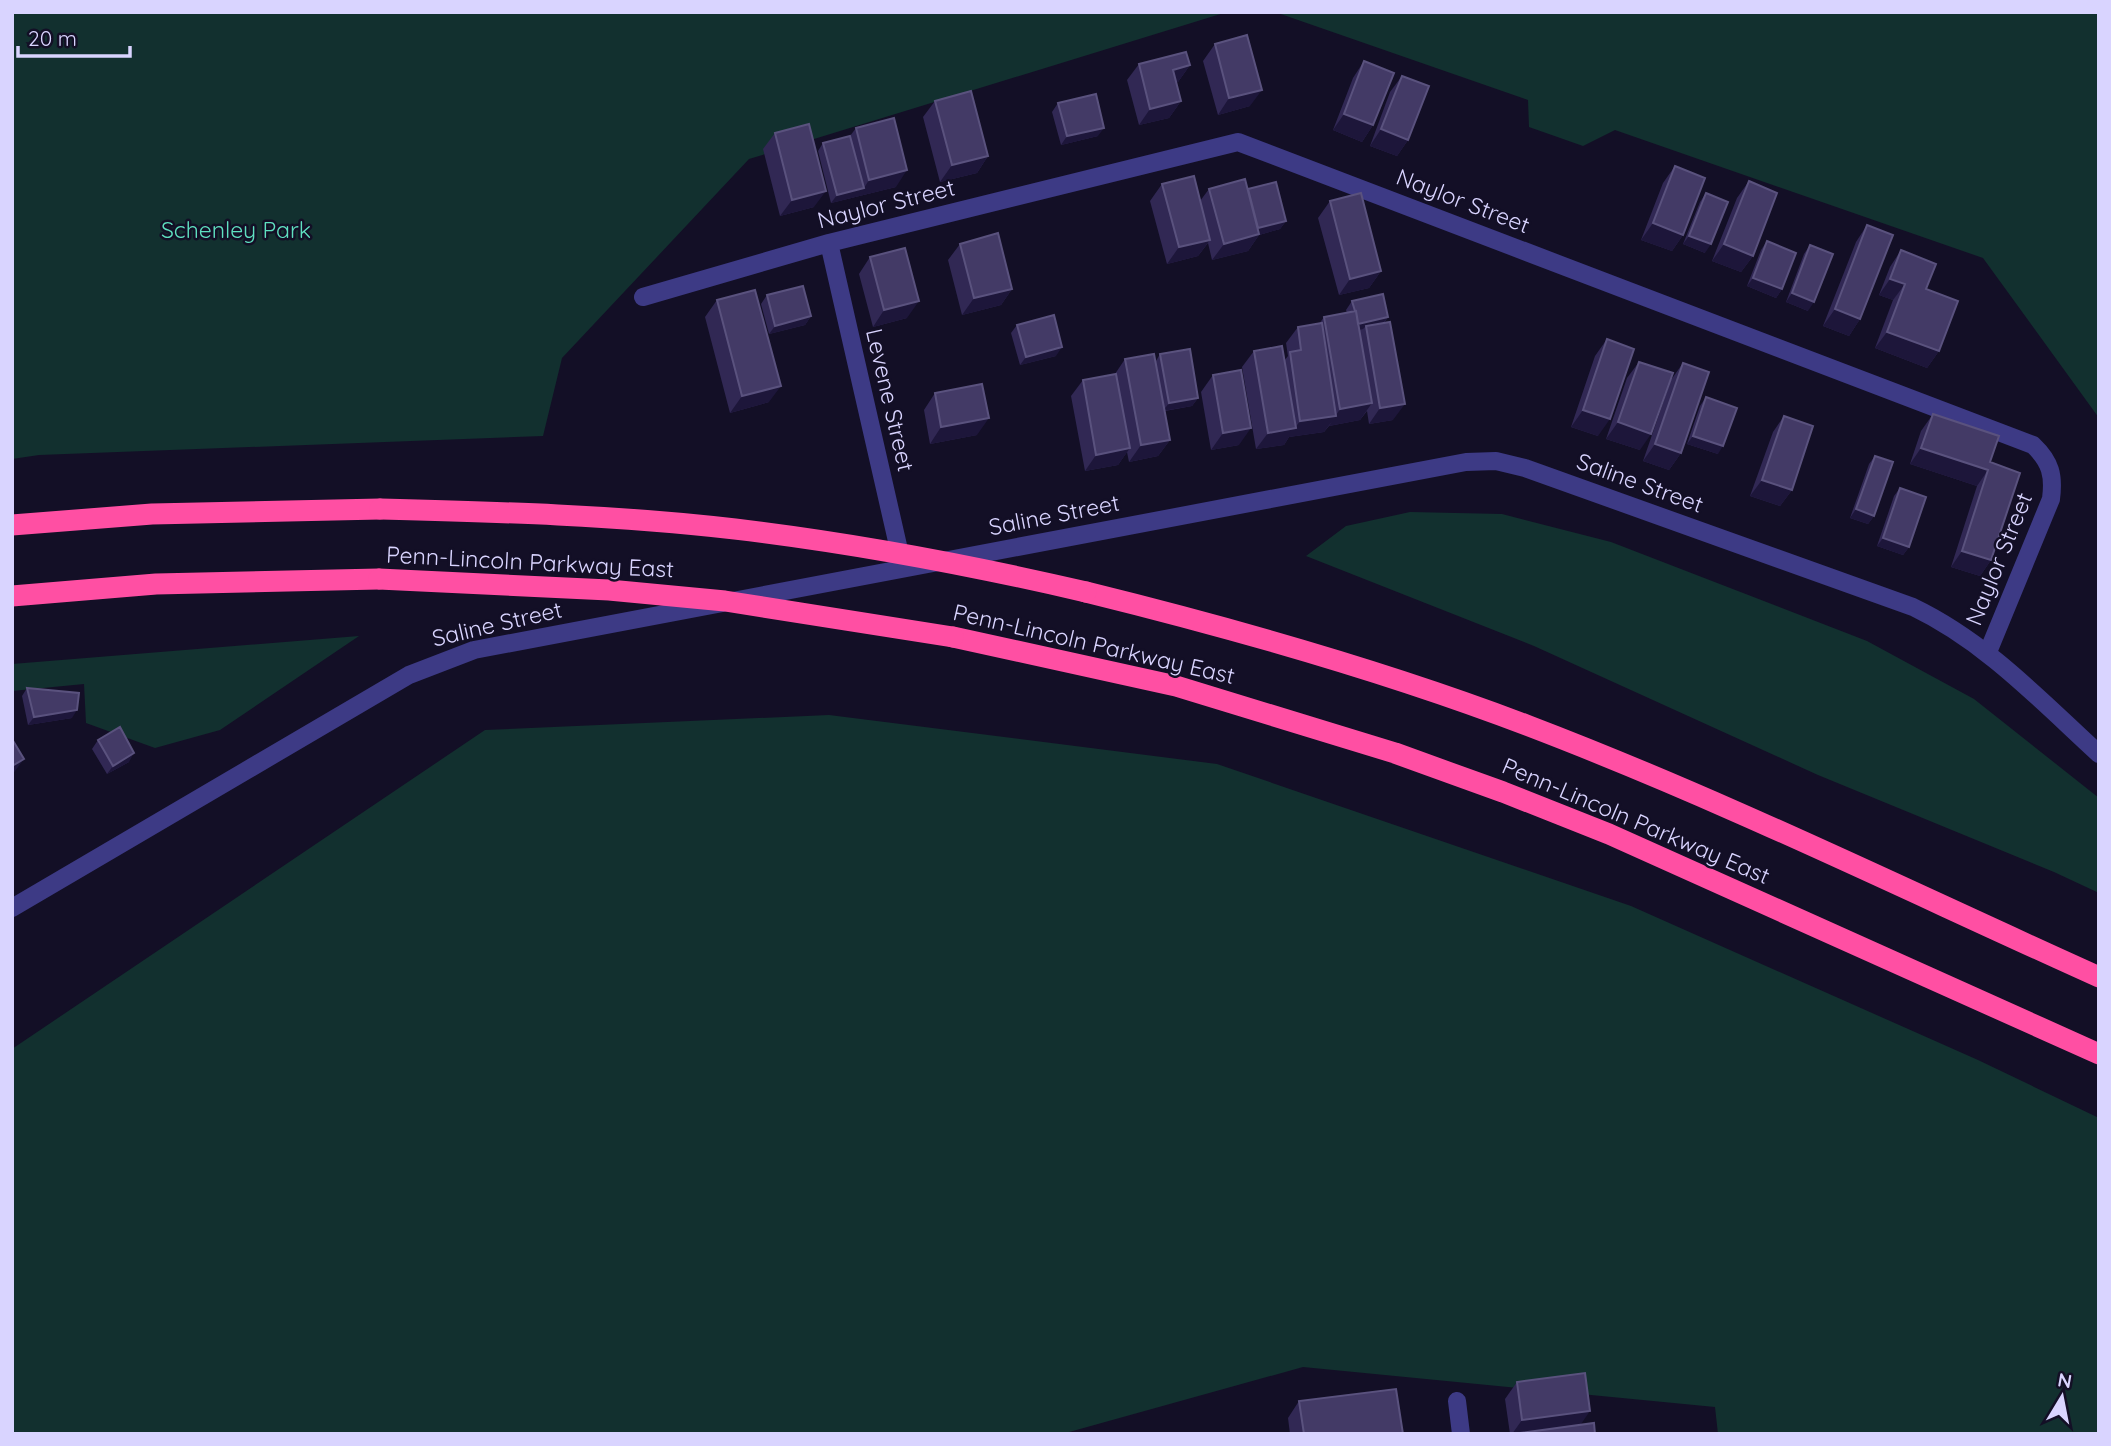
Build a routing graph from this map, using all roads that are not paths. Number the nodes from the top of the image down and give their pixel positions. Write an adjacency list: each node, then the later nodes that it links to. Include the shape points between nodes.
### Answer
1 (829, 243): 2 (street, Naylor Street); 5 (street, Levene Street); 7 (street, Naylor Street, via 1238,142 2034,445 2048,459 2051,499)
2 (643, 297)
3 (12, 526): 4 (highway, Penn-Lincoln Parkway East, bridge, via 152,514 380,509 618,518 735,529)
4 (944, 561): 5 (street, Saline Street); 7 (street, Saline Street, via 1466,462 1496,461 1913,607 1951,625); 10 (highway, Penn-Lincoln Parkway East, bridge, via 1086,592 1309,651 1529,726 1636,769)
5 (903, 569): 9 (street, Saline Street, via 474,650 439,661)
6 (12, 596): 11 (highway, Penn-Lincoln Parkway East, bridge, via 156,584 379,579 609,590 725,601 953,637 1176,686 1395,753 1503,792 1609,834)
7 (1988, 652): 8 (street, Saline Street)
8 (2099, 754)
9 (12, 908)
10 (2099, 977)
11 (2099, 1054)
12 (1457, 1401): 13 (street)
13 (1461, 1434)

